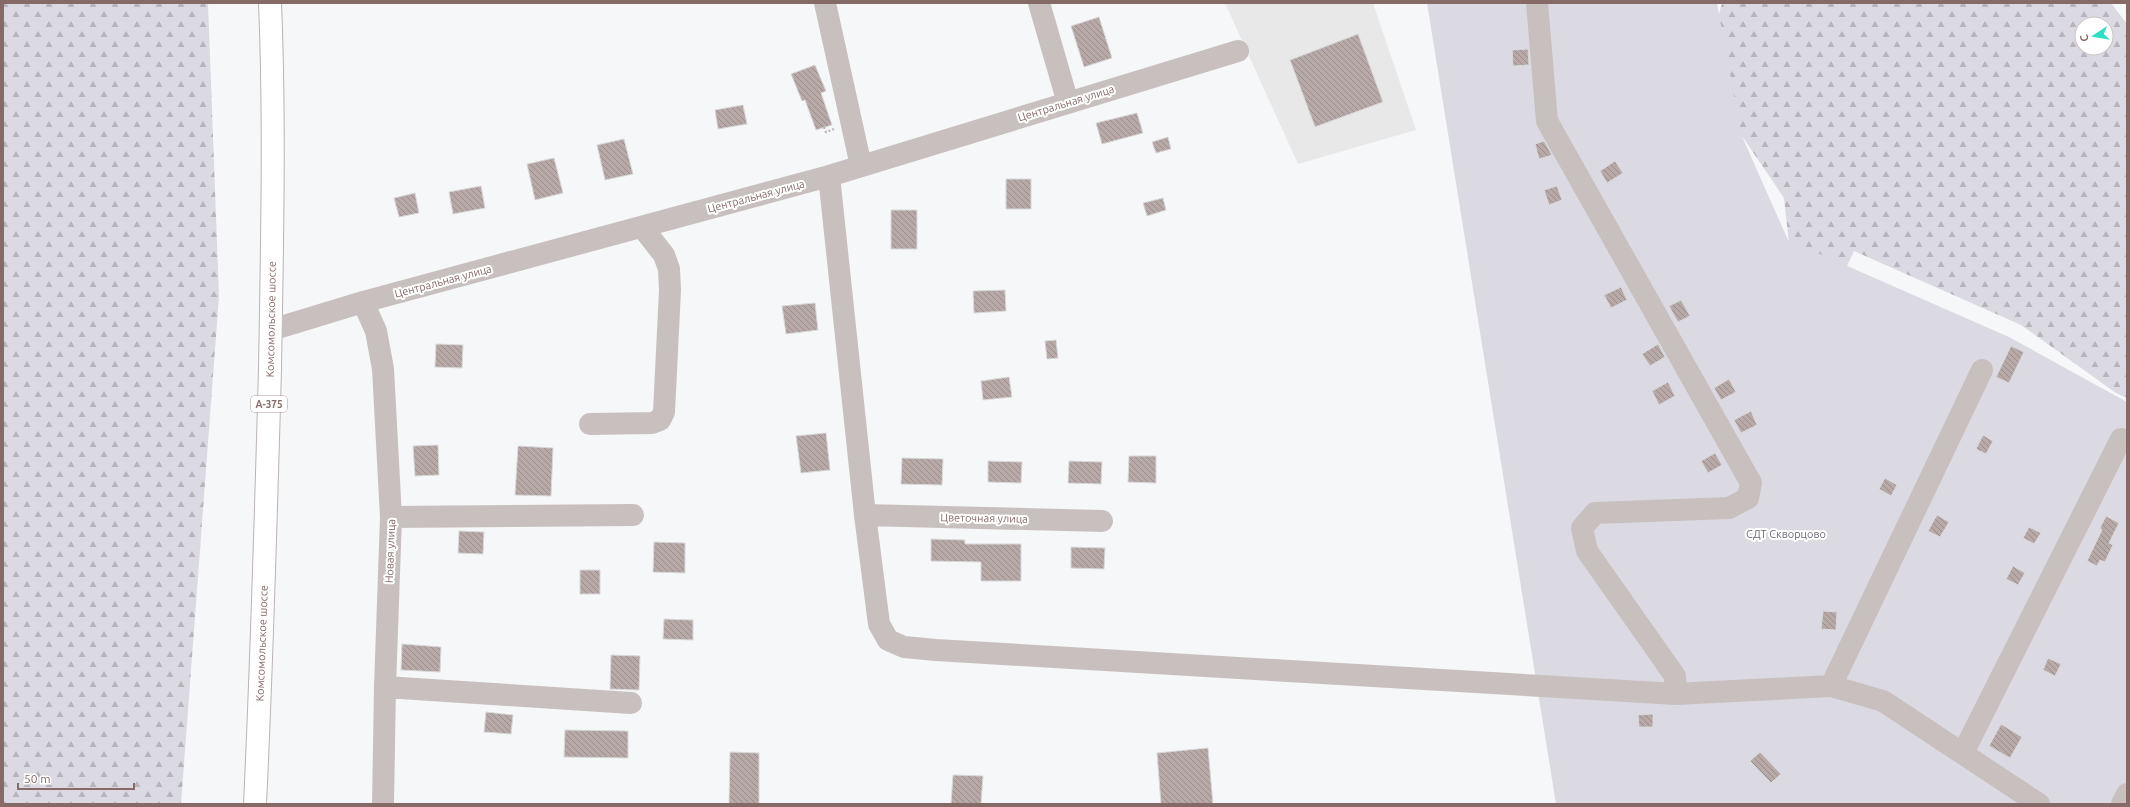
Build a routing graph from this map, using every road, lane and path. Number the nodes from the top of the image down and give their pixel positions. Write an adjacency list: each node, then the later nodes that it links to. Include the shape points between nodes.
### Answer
1 (270, 3): 11 (highway, Комсомольское шоссе / А-375, via 273,155)
2 (826, 3): 7 (street)
3 (1039, 3): 6 (street)
4 (1537, 3): 21 (street, via 1547,121 1751,483 1748,498 1729,508 1595,513 1582,528 1587,551 1675,676)
5 (1238, 52): 6 (street, Центральная улица)
6 (1068, 103): 7 (street, Центральная улица)
7 (861, 166): 8 (street, Центральная улица)
8 (829, 176): 9 (street, Центральная улица); 16 (street)
9 (642, 227): 10 (street, Центральная улица); 13 (street, via 664,255 669,269 664,412 660,420 652,423)
10 (363, 302): 11 (street, Центральная улица); 17 (street, Новая улица, via 376,331 383,369)
11 (271, 330): 25 (highway, Комсомольское шоссе / А-375)
12 (1982, 370): 19 (street)
13 (590, 424)
14 (2121, 439): 23 (street)
15 (633, 515): 17 (street)
16 (865, 515): 18 (street, Цветочная улица); 21 (street, via 879,624 888,640 904,646)
17 (391, 517): 20 (street, Новая улица)
18 (1102, 521)
19 (1831, 686): 21 (street); 23 (street, via 1884,701)
20 (385, 687): 22 (street); 26 (street, Новая улица)
21 (1676, 694)
22 (631, 703)
23 (1963, 753): 27 (street)
24 (2127, 794): 28 (street)
25 (255, 804)
26 (383, 804)
27 (2039, 804)
28 (2122, 804)

